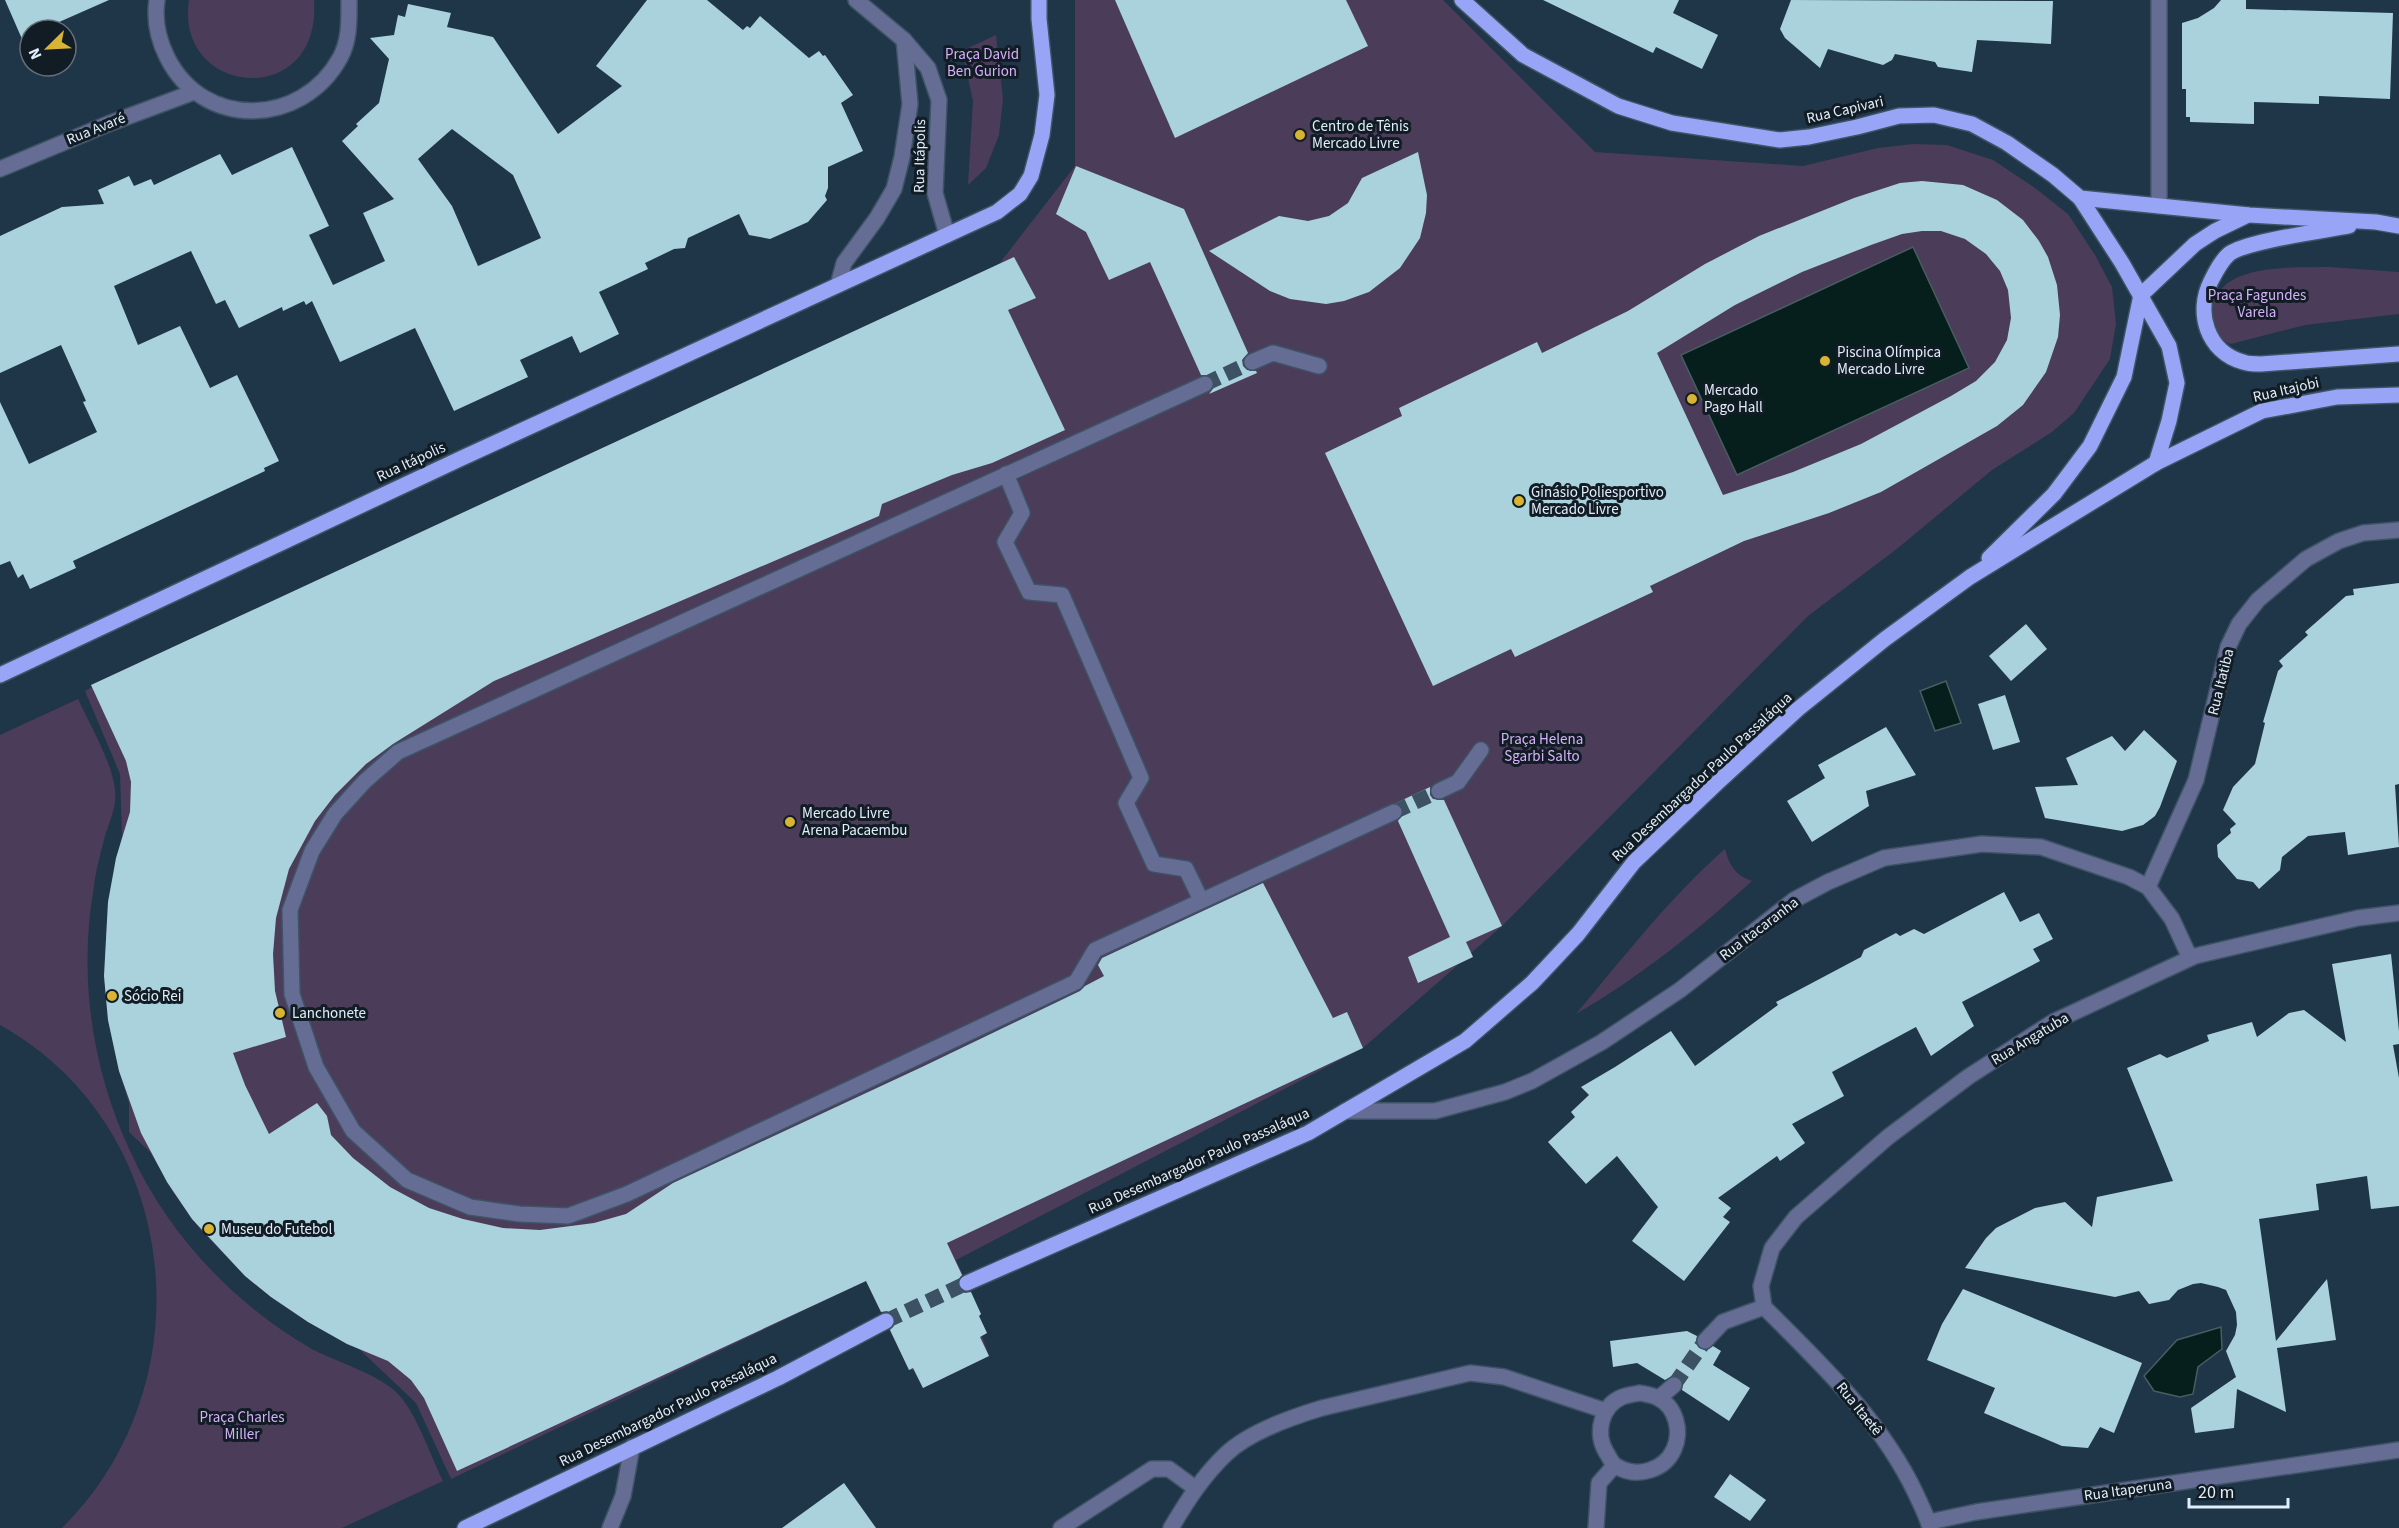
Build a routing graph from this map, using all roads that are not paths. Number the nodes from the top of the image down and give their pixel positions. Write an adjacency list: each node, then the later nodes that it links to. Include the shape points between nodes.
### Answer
1 (157, 0): 8 (street, via 159,42 173,70)
2 (349, 0): 8 (street, via 350,26 341,57 322,83 296,102 271,111 244,112 218,105)
3 (856, 0): 7 (street, Rua Itápolis)
4 (1039, 0): 15 (main road, via 1047,94 1031,176 1020,194 997,212)
5 (1462, 0): 10 (main road, Rua Capivari, via 1523,55 1618,106 1672,123 1780,140 1899,116 1934,115 1972,124 2007,143)
6 (2159, 0): 11 (street)
7 (904, 40): 15 (street, Rua Itápolis, via 928,68 939,100 935,193); 16 (street, Rua Itápolis, via 910,104 894,189 844,263)
8 (194, 92): 9 (street, Rua Avaré)
9 (0, 169)
10 (2080, 198): 11 (main road); 17 (main road, Rua Capivari)
11 (2159, 206): 12 (main road)
12 (2249, 215): 13 (main road); 17 (main road, via 2195,244)
13 (2376, 222): 14 (main road); 18 (main road, via 2248,246 2230,253 2207,288 2203,318 2212,339 2224,353 2243,362)
14 (2399, 226)
15 (947, 235): 16 (main road, Rua Itápolis)
16 (838, 285): 27 (main road, Rua Itápolis)
17 (2141, 295): 23 (main road, Rua Capivari, via 2169,346 2176,383); 26 (main road, Rua Desembargador Paulo Passaláqua, via 2124,377 2090,446 2054,494)
18 (2399, 354)
19 (1252, 362): 20 (street, via 1273,353)
20 (1319, 366)
21 (1205, 384): 24 (street)
22 (2399, 396): 23 (main road, Rua Itajobi, via 2337,397 2262,411)
23 (2156, 463): 26 (main road, Rua Desembargador Paulo Passaláqua)
24 (1006, 474): 32 (street, via 1022,513 1005,542 1029,592 1062,595 1141,778 1126,803 1154,864 1186,869); 32 (street, via 398,752 335,814 312,851 290,910 292,994 316,1066 353,1131 407,1180 470,1207 568,1216 627,1194 1076,982 1095,950)
25 (2399, 530): 31 (street, Rua Itatiba, via 2362,533 2306,559 2258,600 2240,624 2228,647 2196,780)
26 (1970, 577): 35 (main road, Rua Desembargador Paulo Passaláqua, via 1798,709 1717,783 1634,862 1578,934 1532,983 1466,1041)
27 (0, 675)
28 (1481, 750): 29 (street, via 1458,782)
29 (1440, 791)
30 (1394, 812): 32 (street)
31 (2148, 887): 34 (street, Rua Itacaranha, via 2172,920); 35 (street, Rua Itacaranha, via 2041,847 1982,844 1884,858 1794,900 1680,990 1602,1042 1532,1081 1435,1111)
32 (1201, 900)
33 (2399, 913): 34 (street, Rua Angatuba, via 2358,918)
34 (2190, 958): 37 (street, Rua Angatuba, via 2053,1022 1968,1077 1887,1137 1796,1217 1772,1248 1761,1286)
35 (1346, 1111): 36 (main road, Rua Desembargador Paulo Passaláqua, via 1308,1133)
36 (967, 1283)
37 (1764, 1307): 39 (street, via 1724,1322); 47 (street, Rua Itaetê, via 1874,1423 1906,1473)
38 (886, 1321): 43 (main road, Rua Desembargador Paulo Passaláqua)
39 (1705, 1341)
40 (1674, 1384): 41 (street)
41 (1659, 1398): 42 (street, via 1640,1393 1621,1397); 45 (street, via 1675,1415 1679,1438 1670,1459 1651,1471 1628,1471)
42 (1606, 1411): 45 (street, via 1600,1427 1601,1443); 46 (street, via 1504,1377 1470,1373 1302,1414 1227,1452)
43 (632, 1448): 48 (main road, Rua Desembargador Paulo Passaláqua); 49 (street, via 623,1496)
44 (2399, 1450): 47 (street, Rua Itaperuna, via 1976,1512)
45 (1614, 1466): 52 (street, via 1599,1483)
46 (1195, 1488): 50 (street, via 1169,1469 1152,1469); 51 (street)
47 (1929, 1525)
48 (465, 1528)
49 (610, 1528)
50 (1061, 1528)
51 (1171, 1528)
52 (1596, 1528)

